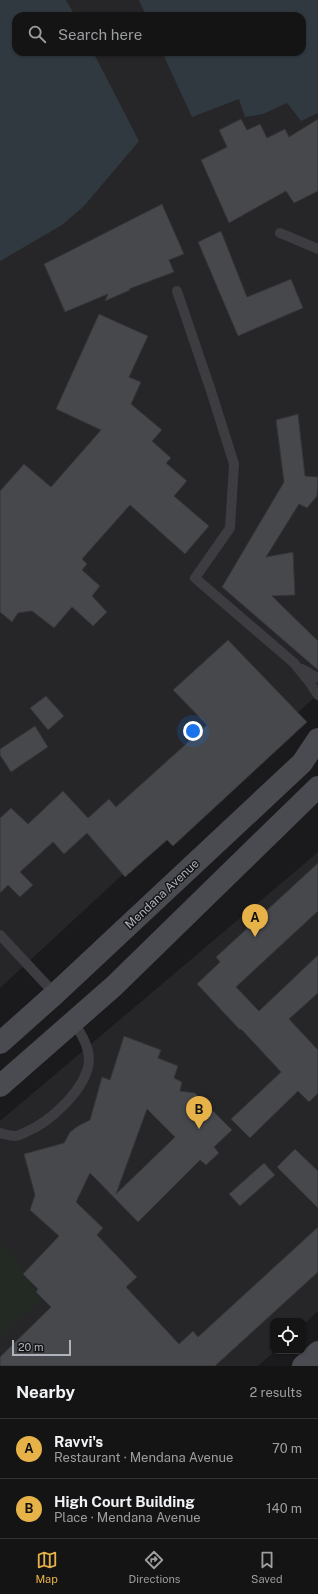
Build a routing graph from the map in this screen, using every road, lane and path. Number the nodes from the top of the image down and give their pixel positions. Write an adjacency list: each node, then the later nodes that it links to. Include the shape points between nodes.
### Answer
1 (280, 233): 2 (lane)
2 (318, 249)
3 (176, 291): 4 (lane, via 234,464 230,528 195,578)
4 (294, 663): 5 (lane); 6 (lane)
5 (318, 678)
6 (318, 695)
7 (318, 739): 10 (main road, Mendana Avenue, via 302,763)
8 (318, 787): 11 (main road, via 114,986)
9 (0, 935): 10 (lane)
10 (55, 994): 12 (main road, Mendana Avenue)
11 (73, 1022): 13 (main road); 14 (lane, via 86,1043 88,1066 83,1080 58,1112 30,1130 16,1136)
12 (0, 1043)
13 (0, 1086)
14 (0, 1133)
15 (318, 1352): 16 (main road)
16 (303, 1366)

